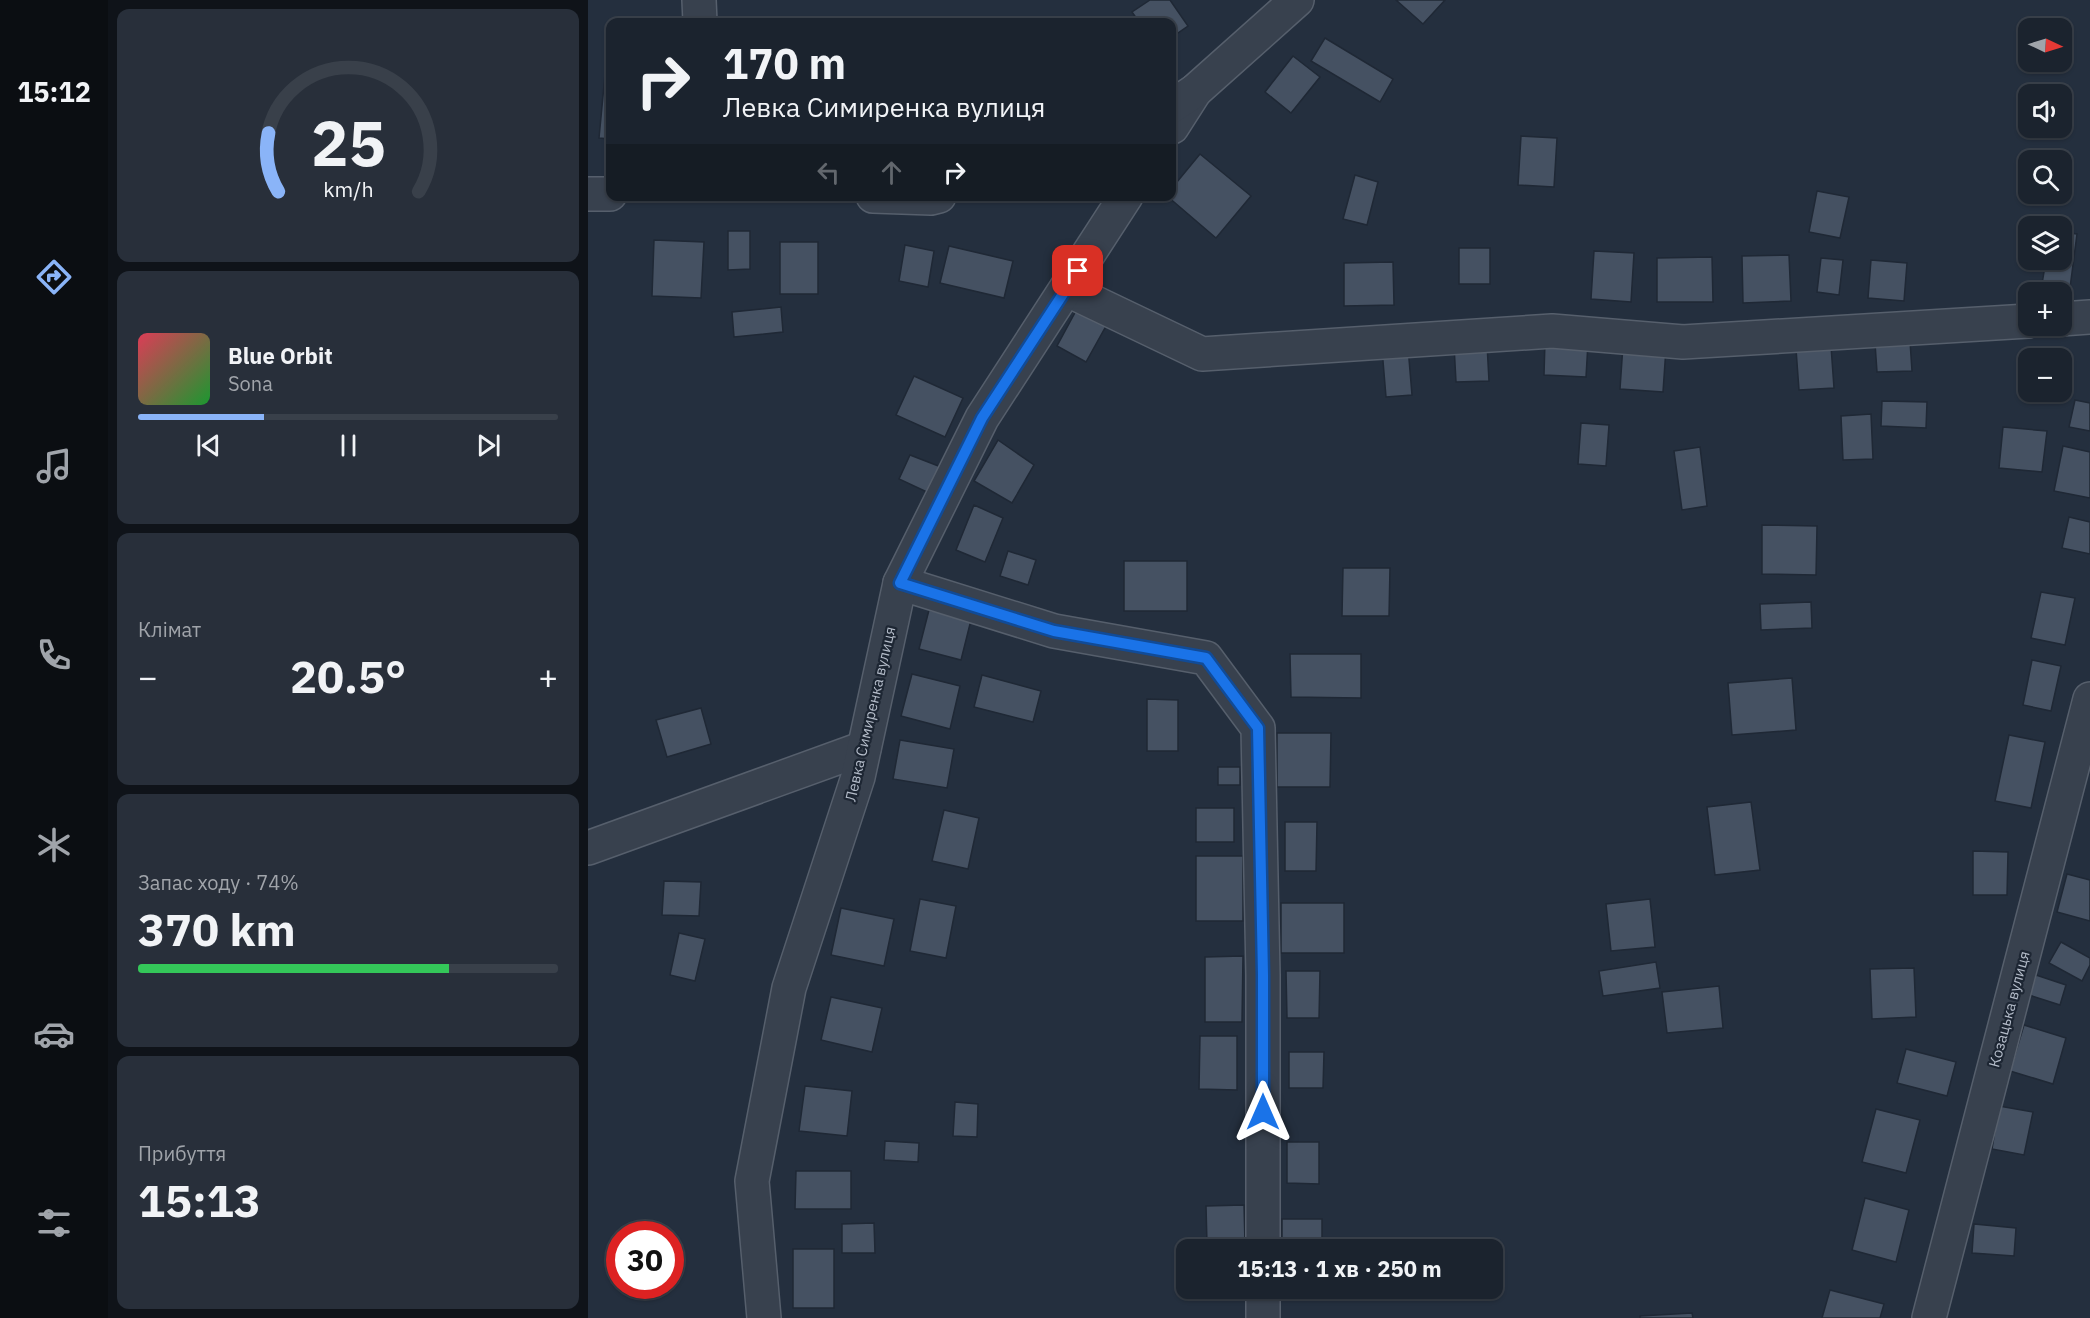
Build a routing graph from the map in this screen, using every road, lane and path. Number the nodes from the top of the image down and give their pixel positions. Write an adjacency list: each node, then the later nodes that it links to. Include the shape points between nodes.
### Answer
1 (699, 0): 3 (street)
2 (1297, 0): 4 (street)
3 (700, 18)
4 (1183, 98): 5 (street)
5 (1176, 117)
6 (588, 194): 7 (street)
7 (606, 194)
8 (1123, 201): 9 (street, Левка Симиренка вулиця)
9 (1066, 289): 12 (street, via 1202,354 1552,331 1683,342); 13 (street, Левка Симиренка вулиця, via 982,418)
10 (2090, 317): 11 (street)
11 (2072, 318)
12 (2018, 322)
13 (900, 583): 15 (street, Левка Симиренка вулиця); 17 (street, via 1054,631 1206,658 1258,728)
14 (2090, 699): 21 (street, Козацька вулиця)
15 (864, 748): 16 (street); 19 (street, Левка Симиренка вулиця, via 789,988 752,1181)
16 (588, 848)
17 (1263, 1239)
18 (1263, 1299): 20 (street)
19 (764, 1318)
20 (1263, 1318)
21 (1929, 1318)

